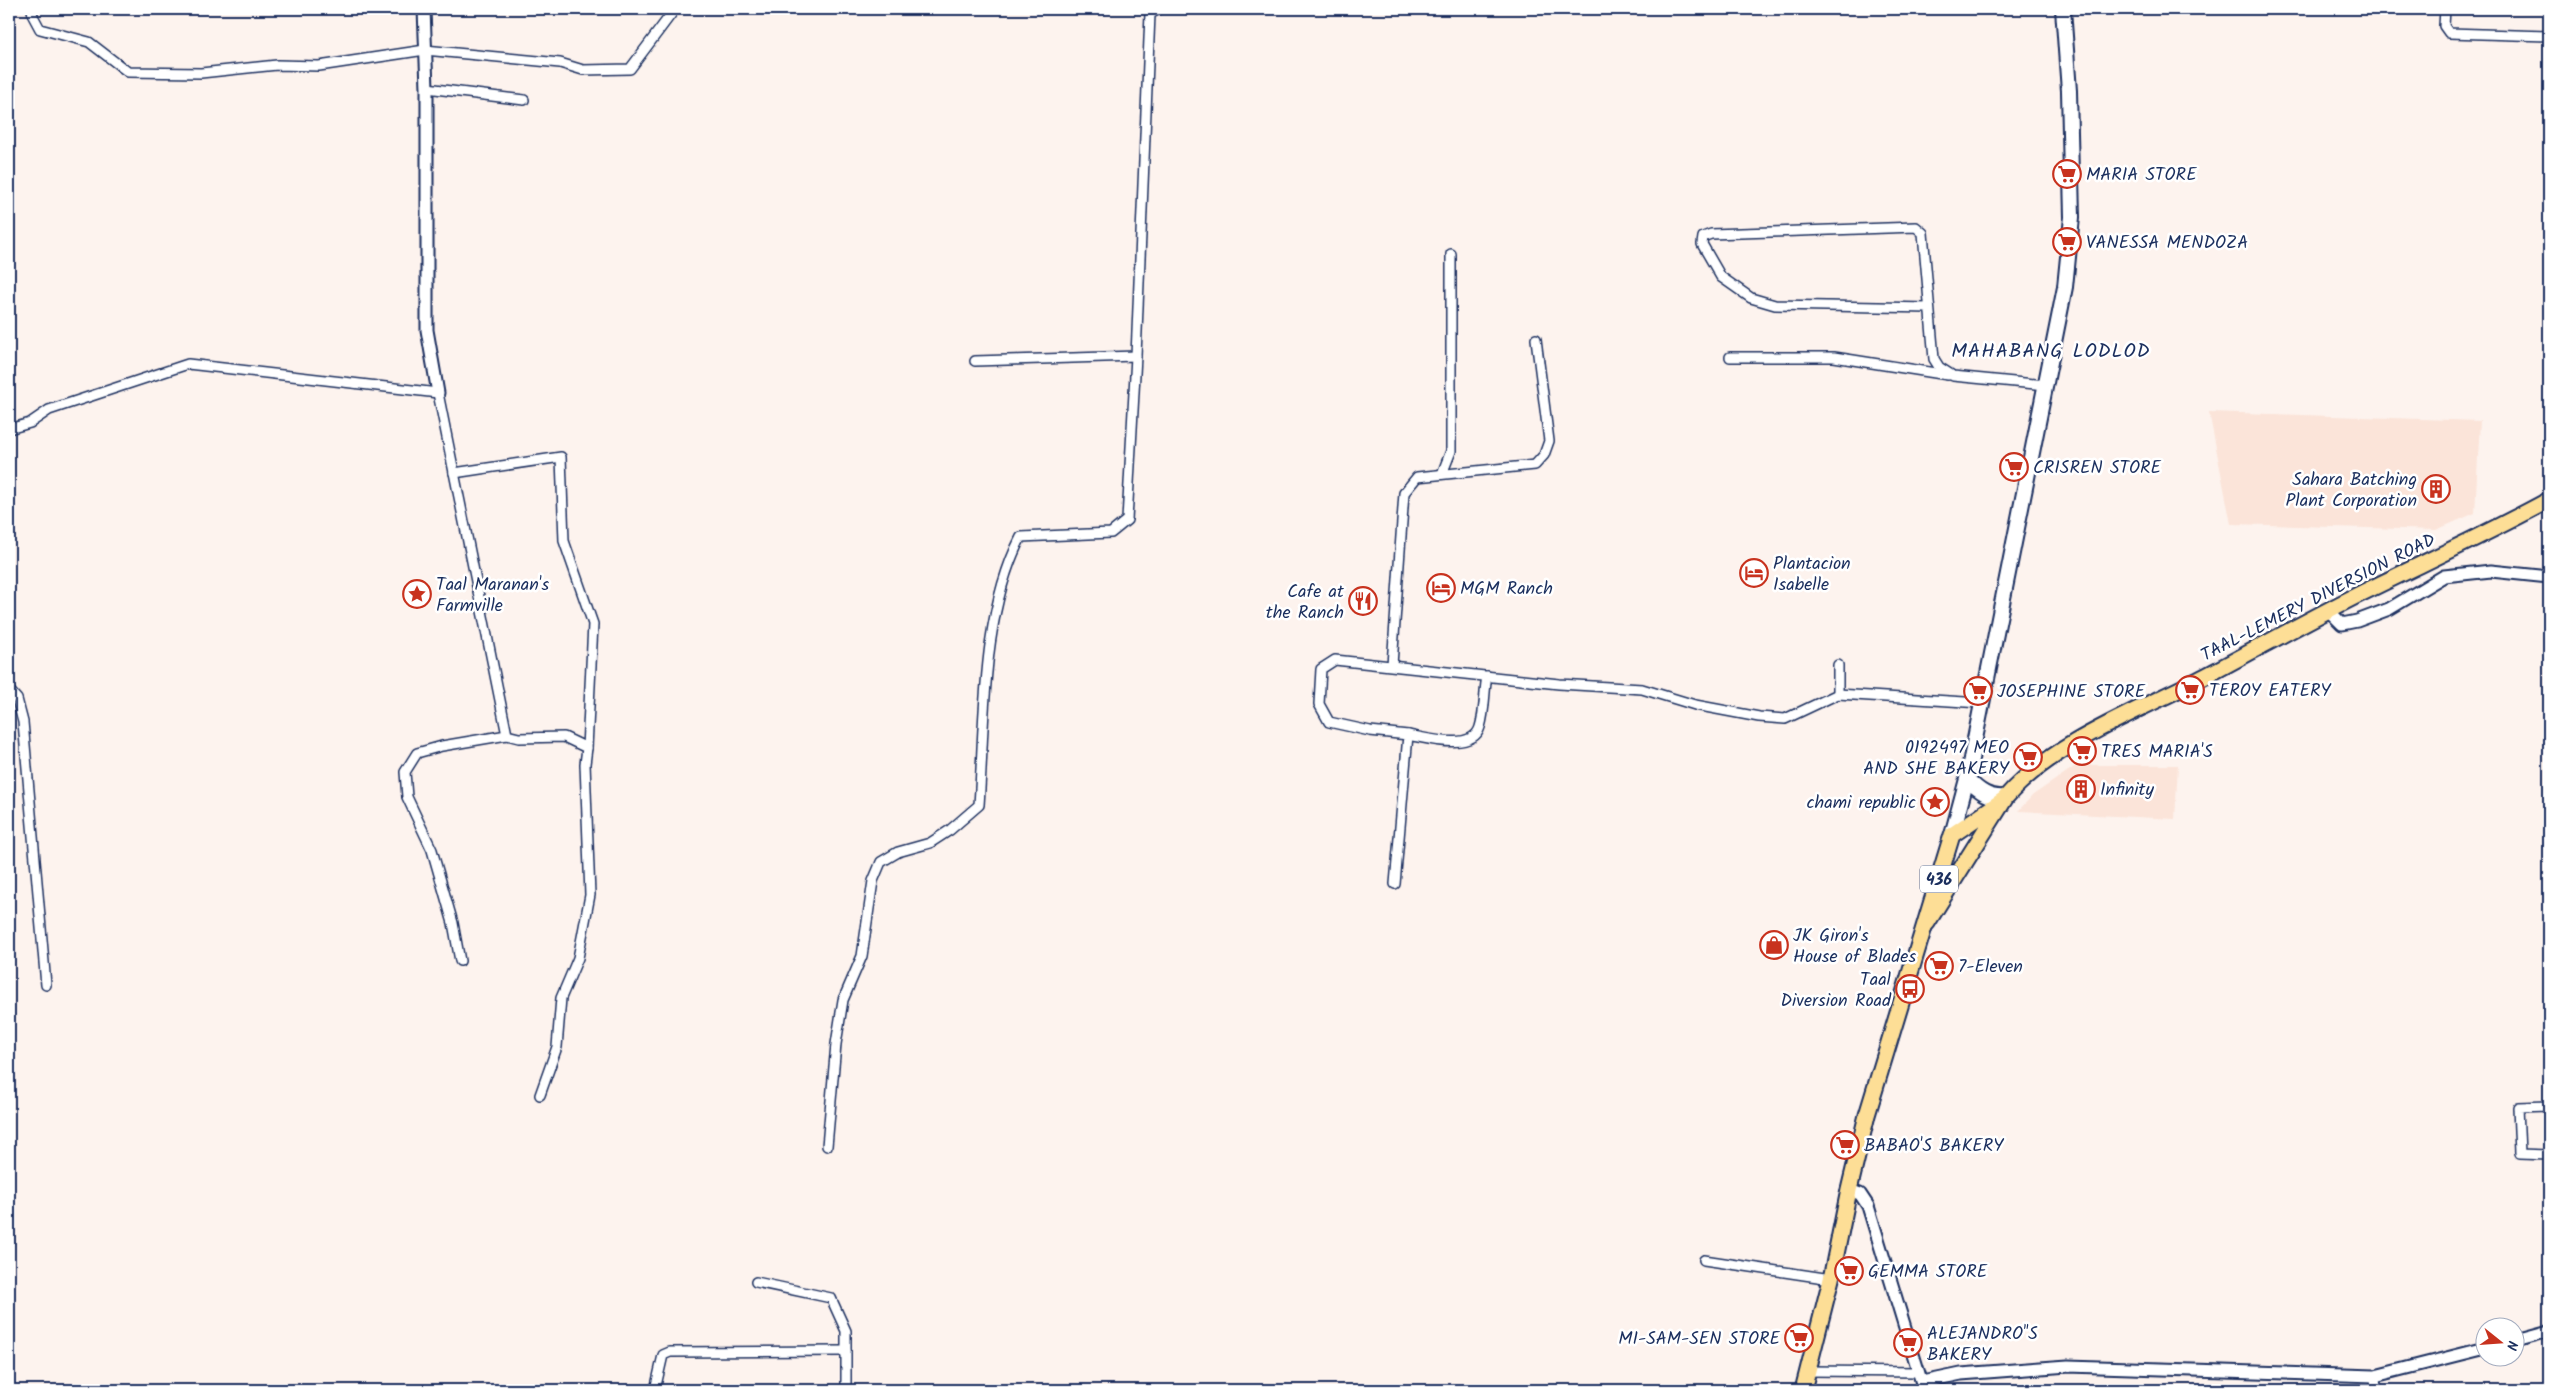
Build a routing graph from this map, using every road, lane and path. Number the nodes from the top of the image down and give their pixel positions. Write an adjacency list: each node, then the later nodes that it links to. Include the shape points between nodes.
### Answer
1 (32, 9): 8 (street, via 40,29 89,42 128,72 200,73 277,65 319,66)
2 (424, 9): 8 (street)
3 (676, 9): 8 (street, via 630,69 583,70 560,63)
4 (1160, 9): 14 (street, via 1150,14)
5 (2063, 9): 18 (main road, 436, via 2072,217 2064,287)
6 (2445, 9): 7 (street, via 2444,26 2449,33)
7 (2549, 36)
8 (425, 50): 9 (street)
9 (427, 88): 10 (street); 19 (street, via 427,330)
10 (524, 100)
11 (1452, 254): 22 (street, via 1451,451)
12 (1929, 308): 12 (street, via 1923,233 1916,227 1711,234 1703,238 1702,244 1721,277 1751,298 1774,305); 17 (street, via 1934,359 1939,368)
13 (1536, 339): 22 (street, via 1549,441 1544,455 1535,465)
14 (1136, 356): 16 (street); 44 (street, via 1127,520 1111,533 1021,537 1008,563 991,644 979,805 930,843 898,852 881,862 874,881 862,956 843,1000)
15 (1730, 357): 17 (street, via 1834,358)
16 (975, 361)
17 (1953, 376): 18 (street)
18 (2046, 385): 31 (main road, 436)
19 (438, 393): 20 (street, via 188,364 48,410 30,423); 21 (street)
20 (9, 429)
21 (454, 473): 32 (street); 34 (street, via 560,457 564,542 592,624)
22 (1442, 474): 26 (street, via 1417,477 1404,493)
23 (2549, 500): 25 (main road, TAAL-LEMERY DIVERSION ROAD)
24 (2549, 577): 25 (street, via 2491,571 2444,576 2389,609 2357,621 2342,624)
25 (2328, 612): 36 (main road, TAAL-LEMERY DIVERSION ROAD, via 2116,719 2047,761)
26 (1392, 665): 28 (street); 33 (street, via 1335,660 1321,670 1319,704 1329,722)
27 (1838, 665): 30 (street)
28 (1486, 676): 30 (street, via 1642,689 1695,705 1785,719); 33 (street, via 1480,729 1471,738 1455,743)
29 (9, 690): 41 (street, via 17,698 23,722)
30 (1838, 694): 31 (street)
31 (1981, 703): 35 (main road, 436)
32 (507, 735): 34 (street, via 519,738 564,737); 40 (street, via 417,753 405,772 407,797 432,850 453,923)
33 (1408, 735): 38 (street)
34 (587, 748): 42 (street, via 590,894 578,958 561,998 557,1047)
35 (1967, 779): 36 (main road, via 1988,796); 37 (main road, 436)
36 (2006, 798): 37 (main road, TAAL-LEMERY DIVERSION ROAD); 39 (main road, TAAL-LEMERY DIVERSION ROAD)
37 (1952, 835): 39 (main road, 436)
38 (1395, 884)
39 (1926, 923): 46 (main road, 436, via 1867,1115)
40 (460, 961)
41 (46, 985)
42 (540, 1095)
43 (2549, 1106): 45 (street, via 2518,1107 2520,1154)
44 (827, 1146)
45 (2549, 1154)
46 (1849, 1190): 48 (main road, 436); 56 (street, via 1860,1194 1868,1206)
47 (1704, 1260): 48 (street)
48 (1831, 1279): 54 (main road, 436)
49 (756, 1282): 52 (street, via 830,1298 846,1331)
50 (2549, 1331): 51 (street)
51 (2526, 1337)
52 (846, 1350): 57 (street, via 670,1352 661,1360); 58 (street)
53 (2476, 1350): 55 (street)
54 (1808, 1371): 56 (street); 59 (main road, 436)
55 (2374, 1376): 56 (street, via 2068,1366 1961,1374); 60 (street)
56 (1922, 1382)
57 (655, 1390)
58 (846, 1390)
59 (1803, 1390)
60 (2376, 1390)

